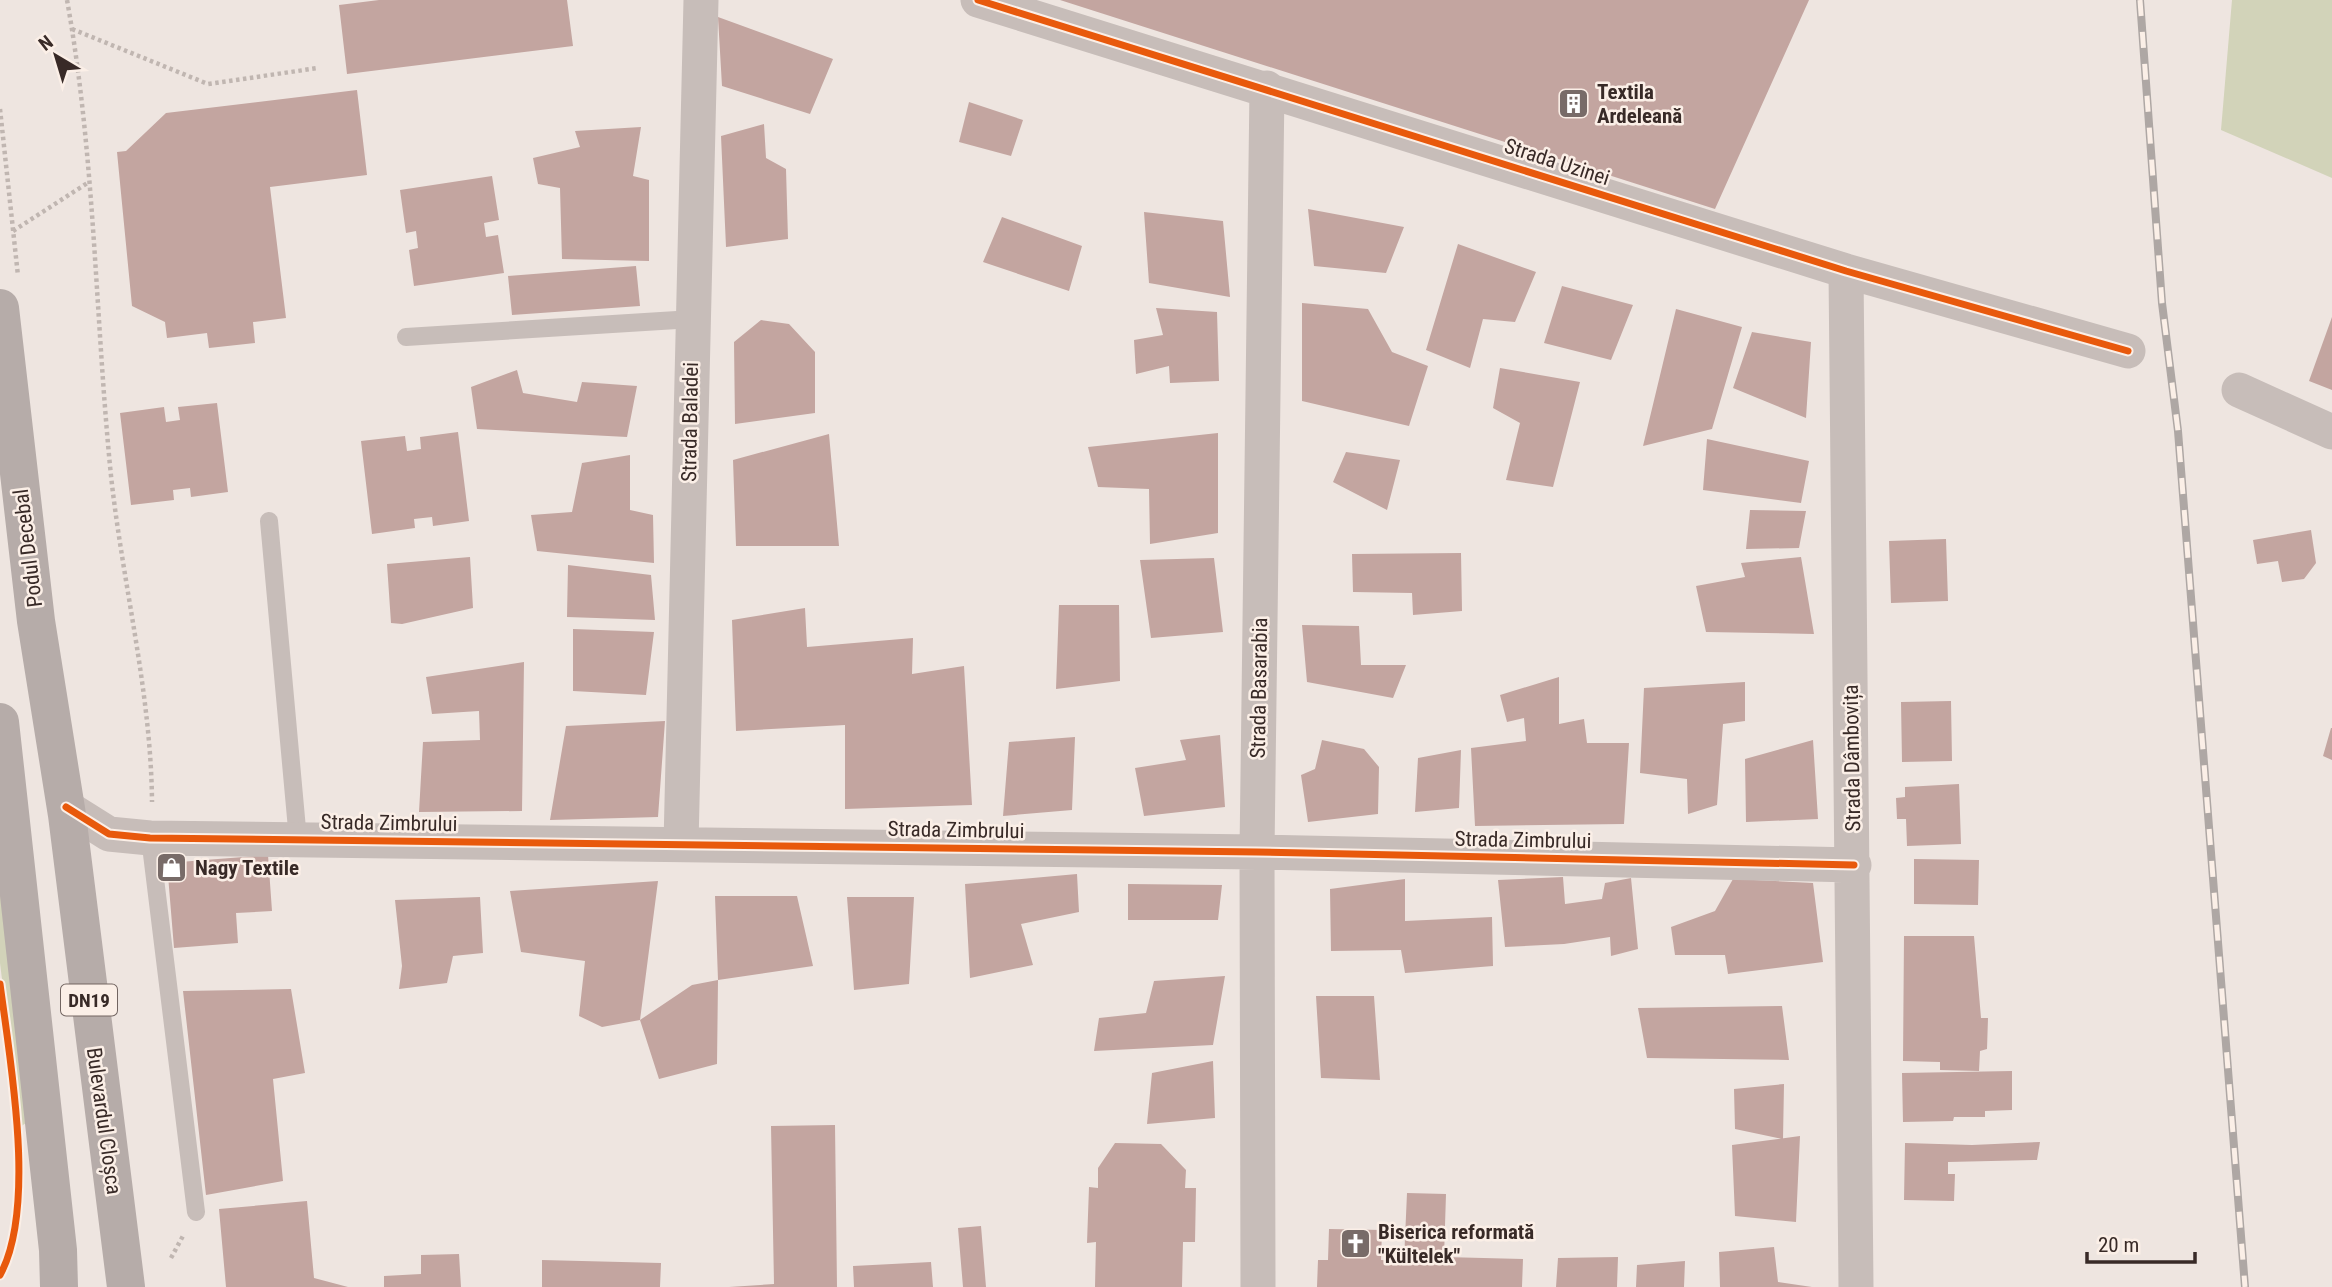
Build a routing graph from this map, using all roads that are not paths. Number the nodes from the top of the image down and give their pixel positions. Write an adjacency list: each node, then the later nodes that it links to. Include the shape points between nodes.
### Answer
1 (701, 0): 6 (street, Strada Baladei)
2 (978, 0): 3 (street, Strada Uzinei)
3 (1267, 88): 4 (street, Strada Uzinei); 18 (street, Strada Basarabia)
4 (1846, 271): 8 (street, Strada Uzinei); 19 (street, Strada Dâmbovița)
5 (0, 308): 12 (main road, Podul Decebal / DN19)
6 (693, 318): 7 (lane); 17 (street, Strada Baladei)
7 (406, 337)
8 (2128, 351)
9 (2239, 390): 10 (street)
10 (2332, 432)
11 (269, 522): 16 (lane)
12 (36, 621): 14 (main road, Bulevardul Cloșca / DN19)
13 (0, 722): 22 (main road, DN19)
14 (66, 807): 15 (street, Strada Zimbrului, via 109,834); 21 (main road, Bulevardul Cloșca / DN19)
15 (150, 838): 16 (street, Strada Zimbrului); 20 (lane)
16 (298, 840): 17 (street, Strada Zimbrului)
17 (681, 844): 18 (street, Strada Zimbrului)
18 (1257, 852): 19 (street, Strada Zimbrului); 26 (street, Strada Basarabia)
19 (1854, 865): 27 (street, Strada Dâmbovița)
20 (196, 1212)
21 (122, 1250): 24 (main road, Bulevardul Cloșca / DN19); 25 (main road)
22 (58, 1269): 23 (main road)
23 (38, 1287)
24 (126, 1287)
25 (137, 1287)
26 (1258, 1287)
27 (1856, 1287)

